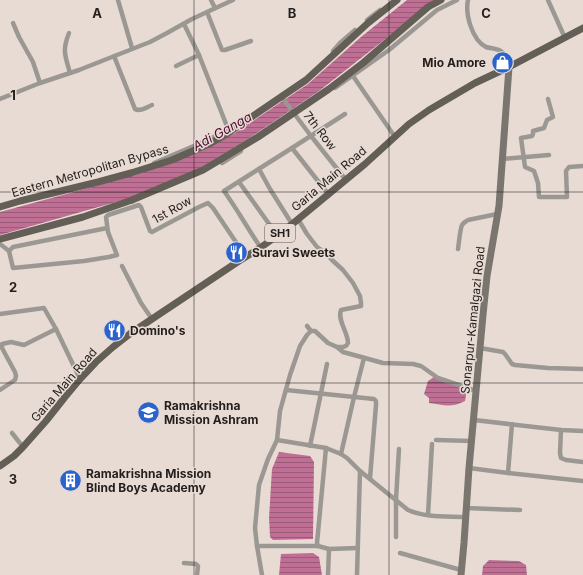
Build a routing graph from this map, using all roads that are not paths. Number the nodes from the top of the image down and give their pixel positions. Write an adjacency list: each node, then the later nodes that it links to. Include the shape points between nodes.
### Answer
1 (118, 0): 18 (street)
2 (211, 0): 10 (street)
3 (233, 0): 10 (street)
4 (391, 0): 26 (street, via 340,43 310,73)
5 (397, 0): 41 (main road, Eastern Metropolitan Bypass, bridge, via 306,80 225,135 172,160)
6 (440, 0): 45 (main road, bridge, via 329,90 239,150 203,170)
7 (457, 0): 24 (street, via 437,10)
8 (468, 0): 22 (street, via 469,23 475,35 484,46 503,52)
9 (548, 0): 16 (street)
10 (215, 8): 11 (street)
11 (207, 12): 13 (street); 17 (street, via 222,50)
12 (13, 23): 25 (street, via 33,62)
13 (184, 24): 18 (street); 19 (street)
14 (583, 28): 16 (main road, Garia Main Road / SH1)
15 (69, 33): 23 (street, via 64,52)
16 (565, 38): 22 (main road, Garia Main Road / SH1)
17 (251, 41)
18 (132, 48): 20 (street)
19 (199, 55): 21 (street); 32 (street)
20 (114, 56): 23 (street); 29 (street, via 135,109)
21 (176, 66)
22 (509, 67): 34 (main road, Garia Main Road / SH1, via 442,102 409,124); 38 (main road, Sonarpur-Kamalgazi Road)
23 (70, 73): 25 (street)
24 (353, 76): 31 (street); 34 (street)
25 (40, 83): 27 (street)
26 (280, 94): 31 (street, 7th Row); 32 (street)
27 (0, 98)
28 (548, 99): 37 (street, via 553,117 547,120 544,128 533,131 532,136 521,138)
29 (152, 105)
30 (345, 114): 33 (street)
31 (296, 115): 33 (street, 7th Row); 45 (street, via 208,170 133,202)
32 (228, 129): 41 (street)
33 (311, 136): 35 (street); 42 (street, 7th Row)
34 (395, 137): 42 (main road, Garia Main Road / SH1)
35 (292, 148): 40 (street); 44 (street)
36 (549, 155): 37 (street)
37 (524, 157): 38 (street); 39 (street, via 525,167 534,171 539,197 567,197 566,171 569,167)
38 (502, 159): 47 (main road, Sonarpur-Kamalgazi Road)
39 (583, 166)
40 (259, 169): 43 (street); 49 (street)
41 (131, 173): 46 (main road, Eastern Metropolitan Bypass)
42 (346, 180): 44 (main road, Garia Main Road / SH1)
43 (239, 182): 51 (street); 54 (street, via 224,191)
44 (329, 195): 48 (main road, Garia Main Road / SH1)
45 (124, 202): 52 (main road, via 83,217)
46 (0, 207)
47 (497, 214): 55 (street, via 464,222); 65 (main road, Sonarpur-Kamalgazi Road, via 487,276)
48 (298, 219): 49 (main road, Garia Main Road / SH1); 64 (street, via 312,242 343,270 360,296 361,306 342,310 340,313 348,345)
49 (292, 224): 51 (main road, Garia Main Road / SH1)
50 (107, 228): 56 (street, via 13,247); 56 (street, via 117,255 13,268); 57 (street, 1st Row, via 108,215 139,205 153,232 208,203)
51 (277, 235): 54 (main road, Garia Main Road / SH1)
52 (0, 239)
53 (0, 244): 56 (street)
54 (261, 248): 57 (main road, Garia Main Road / SH1)
55 (458, 249)
56 (9, 251)
57 (246, 257): 60 (main road, Garia Main Road / SH1)
58 (122, 266): 60 (street, via 141,304)
59 (0, 314): 62 (street, via 44,308)
60 (152, 319): 69 (main road, Garia Main Road / SH1, via 113,347)
61 (307, 326): 63 (street)
62 (56, 329): 69 (street); 70 (street, via 24,345 11,342 2,344 16,376 15,380)
63 (311, 331): 64 (street, via 315,331 328,343); 71 (street, via 300,346)
64 (337, 347): 66 (street, via 343,352)
65 (480, 348): 68 (street, via 503,352 515,365); 72 (main road, Sonarpur-Kamalgazi Road)
66 (364, 358): 72 (street, via 383,363 420,366 438,378); 74 (street)
67 (327, 364): 73 (street)
68 (583, 369)
69 (80, 379): 83 (main road, Garia Main Road / SH1)
70 (0, 390)
71 (286, 390): 73 (street); 80 (street, via 280,411)
72 (476, 391): 75 (main road, Sonarpur-Kamalgazi Road)
73 (321, 394): 74 (street); 82 (street)
74 (354, 397): 86 (street); 92 (street, via 376,401)
75 (474, 420): 76 (street); 81 (main road, Sonarpur-Kamalgazi Road)
76 (512, 424): 77 (street); 91 (street)
77 (561, 430): 78 (street); 87 (street, via 562,460)
78 (583, 431)
79 (12, 433): 83 (street)
80 (277, 440): 82 (street); 100 (street, via 259,485)
81 (472, 441): 89 (main road, Sonarpur-Kamalgazi Road); 97 (street, via 434,442)
82 (310, 446): 84 (street)
83 (24, 447): 88 (main road, Garia Main Road / SH1)
84 (326, 448): 86 (street); 101 (street)
85 (399, 449): 94 (street)
86 (341, 454): 90 (street)
87 (583, 462)
88 (0, 466)
89 (469, 468): 91 (street); 95 (main road, Sonarpur-Kamalgazi Road)
90 (360, 471): 92 (street); 102 (street)
91 (508, 473): 93 (street)
92 (370, 478): 94 (street)
93 (583, 481)
94 (396, 500): 97 (street, via 408,510); 99 (street)
95 (466, 508): 96 (street); 98 (main road, Sonarpur-Kamalgazi Road)
96 (520, 510)
97 (428, 516): 98 (street)
98 (466, 517): 106 (main road, Sonarpur-Kamalgazi Road)
99 (396, 537)
100 (257, 546): 101 (street); 108 (street)
101 (318, 546): 103 (street)
102 (358, 548): 103 (street); 110 (street)
103 (328, 549): 109 (street)
104 (400, 553): 106 (street)
105 (184, 563): 107 (street, via 196,564)
106 (461, 573)
107 (197, 575)
108 (262, 575)
109 (328, 575)
110 (357, 575)

